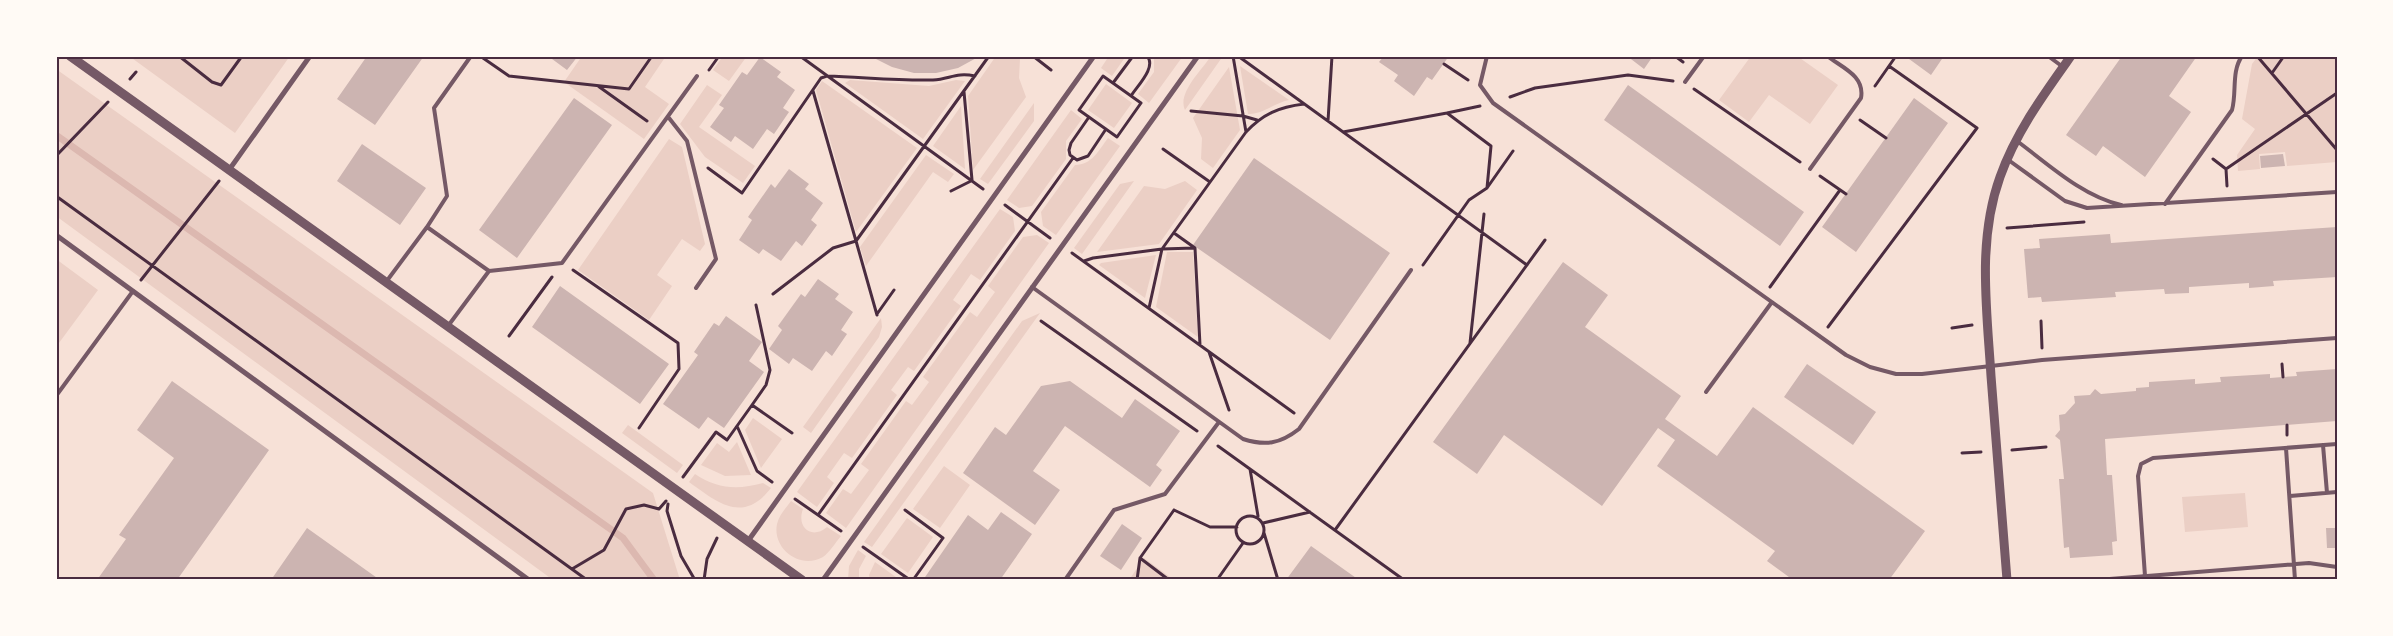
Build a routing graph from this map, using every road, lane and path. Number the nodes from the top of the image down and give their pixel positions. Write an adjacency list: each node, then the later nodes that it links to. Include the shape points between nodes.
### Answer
1 (70, 56): 41 (street)
2 (179, 56): 3 (path, via 212,82 221,85)
3 (242, 56)
4 (310, 56): 74 (street)
5 (471, 56): 91 (lane, via 434,108 447,196)
6 (481, 56): 39 (path, via 509,76)
7 (652, 56): 39 (path, via 629,89)
8 (800, 56): 34 (path)
9 (989, 56): 35 (path)
10 (1033, 56): 30 (path)
11 (1094, 56): 168 (street)
12 (1133, 56): 37 (path)
13 (1147, 56): 44 (path, via 1151,63 1149,69)
14 (1198, 56): 108 (street)
15 (1233, 56): 52 (path)
16 (1238, 56): 47 (path)
17 (1332, 56): 56 (path)
18 (1487, 56): 38 (lane)
19 (1704, 56): 36 (lane)
20 (1827, 56): 45 (lane, via 1859,79 1863,88)
21 (1896, 56): 28 (path)
22 (2048, 56): 29 (lane)
23 (2070, 56): 29 (street)
24 (2242, 56): 67 (lane, via 2236,70 2232,110)
25 (2257, 56): 32 (path)
26 (2284, 56): 32 (path)
27 (1444, 64): 38 (path, via 1464,79)
28 (1889, 66): 45 (path, via 1870,92); 123 (path, via 1977,128)
29 (2063, 67): 62 (street)
30 (1052, 70)
31 (136, 72): 41 (path)
32 (2272, 73): 51 (path)
33 (697, 76): 54 (lane)
34 (827, 76): 35 (path, via 936,80 961,73); 40 (path, via 821,78); 63 (path)
35 (975, 76): 42 (path)
36 (1685, 82): 46 (path, via 1628,75 1534,88); 73 (path)
37 (1113, 83): 44 (path); 53 (path, via 1103,76 1098,83 1079,110)
38 (1480, 85): 46 (lane)
39 (598, 86): 57 (path)
40 (813, 90): 68 (path, via 742,193); 97 (path)
41 (118, 91): 69 (path); 74 (street)
42 (964, 92): 63 (path); 75 (path)
43 (2337, 93): 51 (path)
44 (1131, 96): 58 (path, via 1141,103 1117,137)
45 (1861, 98): 50 (lane)
46 (1493, 103): 49 (path); 113 (lane)
47 (1304, 104): 55 (path, via 1271,111); 56 (path)
48 (1191, 111): 52 (path)
49 (1446, 113): 60 (path); 77 (path, via 1491,146)
50 (1850, 113): 61 (path); 73 (lane)
51 (2306, 114): 65 (path); 72 (path)
52 (1243, 116): 55 (path); 59 (path)
53 (1089, 117): 58 (path); 70 (path, via 1071,144 1069,150)
54 (669, 118): 57 (lane); 68 (lane, via 688,141)
55 (1257, 120): 59 (path)
56 (1328, 122): 60 (path)
57 (660, 130): 102 (lane)
58 (1106, 130): 70 (path, via 1088,156 1077,160)
59 (1246, 132): 76 (path)
60 (1342, 132): 89 (path)
61 (1886, 138)
62 (2016, 140): 71 (street); 87 (lane, via 2089,193)
63 (924, 147): 75 (path); 97 (path)
64 (1164, 150): 76 (path)
65 (2337, 150)
66 (1513, 151): 77 (path)
67 (2202, 152): 72 (path); 86 (lane)
68 (691, 155): 109 (lane, via 716,259)
69 (56, 156)
70 (1073, 158): 90 (path)
71 (2007, 159): 87 (lane, via 2066,201 2087,208); 130 (street, via 1990,214 1984,272)
72 (2226, 168): 84 (path)
73 (1810, 169): 80 (path)
74 (229, 170): 104 (path); 107 (street)
75 (972, 181): 78 (path); 79 (path)
76 (1210, 182): 92 (path)
77 (1487, 188): 89 (path, via 1469,200)
78 (951, 190)
79 (984, 190)
80 (1840, 190): 82 (path); 113 (path)
81 (2337, 192): 84 (lane)
82 (1846, 194)
83 (56, 196): 104 (path)
84 (2228, 200): 86 (lane)
85 (1003, 204): 90 (path)
86 (2165, 204): 87 (lane)
87 (2128, 207)
88 (1484, 214): 94 (path)
89 (1458, 216): 94 (path); 105 (path, via 1422,266)
90 (1028, 222): 95 (path); 160 (path)
91 (427, 227): 106 (lane); 107 (lane)
92 (1174, 233): 98 (path); 99 (path)
93 (56, 234): 111 (street)
94 (1483, 234): 103 (path); 125 (path)
95 (1053, 240)
96 (1545, 240): 103 (path)
97 (856, 241): 110 (path, via 877,315); 112 (path, via 832,248)
98 (1195, 248): 99 (path); 126 (path)
99 (1162, 249): 101 (path); 116 (path)
100 (1071, 252): 101 (path)
101 (1083, 262): 116 (path)
102 (562, 263): 106 (lane); 122 (path); 138 (path, via 678,343 679,369)
103 (1527, 265): 125 (path)
104 (153, 266): 111 (path); 174 (path)
105 (1411, 270): 135 (lane)
106 (489, 271): 120 (lane)
107 (386, 282): 120 (street)
108 (1032, 287): 136 (lane); 182 (street)
109 (696, 288)
110 (894, 290)
111 (133, 291): 133 (lane); 177 (street)
112 (773, 294)
113 (1763, 296): 114 (lane)
114 (1772, 302): 123 (lane); 132 (lane)
115 (756, 306): 134 (path, via 770,370 766,385)
116 (1149, 308): 126 (path)
117 (1041, 321): 141 (path)
118 (2041, 321): 127 (path)
119 (1975, 324): 121 (path)
120 (448, 326): 163 (street)
121 (1952, 328)
122 (510, 336)
123 (1820, 337): 130 (lane, via 1862,363 1896,374)
124 (2337, 338): 130 (lane)
125 (1470, 344): 165 (path)
126 (1200, 346): 128 (path)
127 (2043, 350)
128 (1209, 352): 135 (path); 139 (path)
129 (2282, 364): 131 (path)
130 (1990, 366): 191 (street)
131 (2283, 377)
132 (1706, 392)
133 (56, 396)
134 (752, 405): 137 (path); 140 (path)
135 (1305, 421): 139 (lane, via 1287,439 1273,444 1258,444)
136 (1219, 422): 139 (lane); 141 (lane)
137 (737, 426): 150 (path, via 727,440 716,432); 151 (path, via 757,471)
138 (639, 428)
139 (1234, 432)
140 (792, 433)
141 (1207, 438): 149 (path); 154 (lane)
142 (2337, 444): 143 (lane)
143 (2323, 445): 145 (lane); 153 (lane)
144 (2046, 447): 146 (path)
145 (2286, 448): 155 (lane); 176 (lane, via 2153,458 2141,464 2138,476)
146 (2011, 450)
147 (1982, 452): 148 (path)
148 (1962, 453)
149 (1250, 469): 159 (path); 161 (path)
150 (683, 478)
151 (775, 484)
152 (2337, 492): 153 (lane)
153 (2327, 493): 155 (lane)
154 (1165, 494): 158 (path); 185 (lane, via 1114,510)
155 (2290, 496): 172 (lane)
156 (793, 497): 160 (path)
157 (905, 510): 184 (path, via 943,538)
158 (1174, 510): 164 (path, via 1210,528); 171 (path)
159 (1310, 512): 162 (path); 165 (path)
160 (818, 515): 167 (path)
161 (1258, 516): 162 (path); 164 (path, via 1242,519)
162 (1263, 523): 166 (path)
163 (726, 525): 168 (street); 180 (path, via 707,559)
164 (1237, 527): 169 (path)
165 (1335, 530): 190 (path)
166 (1264, 532): 169 (path, via 1259,541); 189 (path)
167 (844, 533)
168 (748, 541): 181 (street)
169 (1243, 543): 188 (path)
170 (861, 546): 183 (path)
171 (1140, 558): 186 (path); 187 (path)
172 (2294, 564): 173 (lane); 175 (lane); 194 (lane)
173 (2337, 567)
174 (572, 569): 178 (path); 179 (path, via 604,550 626,509 644,506 659,509 668,499 667,511 678,548)
175 (2184, 573): 176 (lane); 193 (lane)
176 (2145, 576): 192 (lane)
177 (529, 580)
178 (587, 580)
179 (695, 580)
180 (704, 580)
181 (802, 580)
182 (824, 580)
183 (910, 580)
184 (914, 580)
185 (1065, 580)
186 (1137, 580)
187 (1169, 580)
188 (1217, 580)
189 (1278, 580)
190 (1404, 580)
191 (2007, 580)
192 (2097, 580)
193 (2185, 580)
194 (2295, 580)

